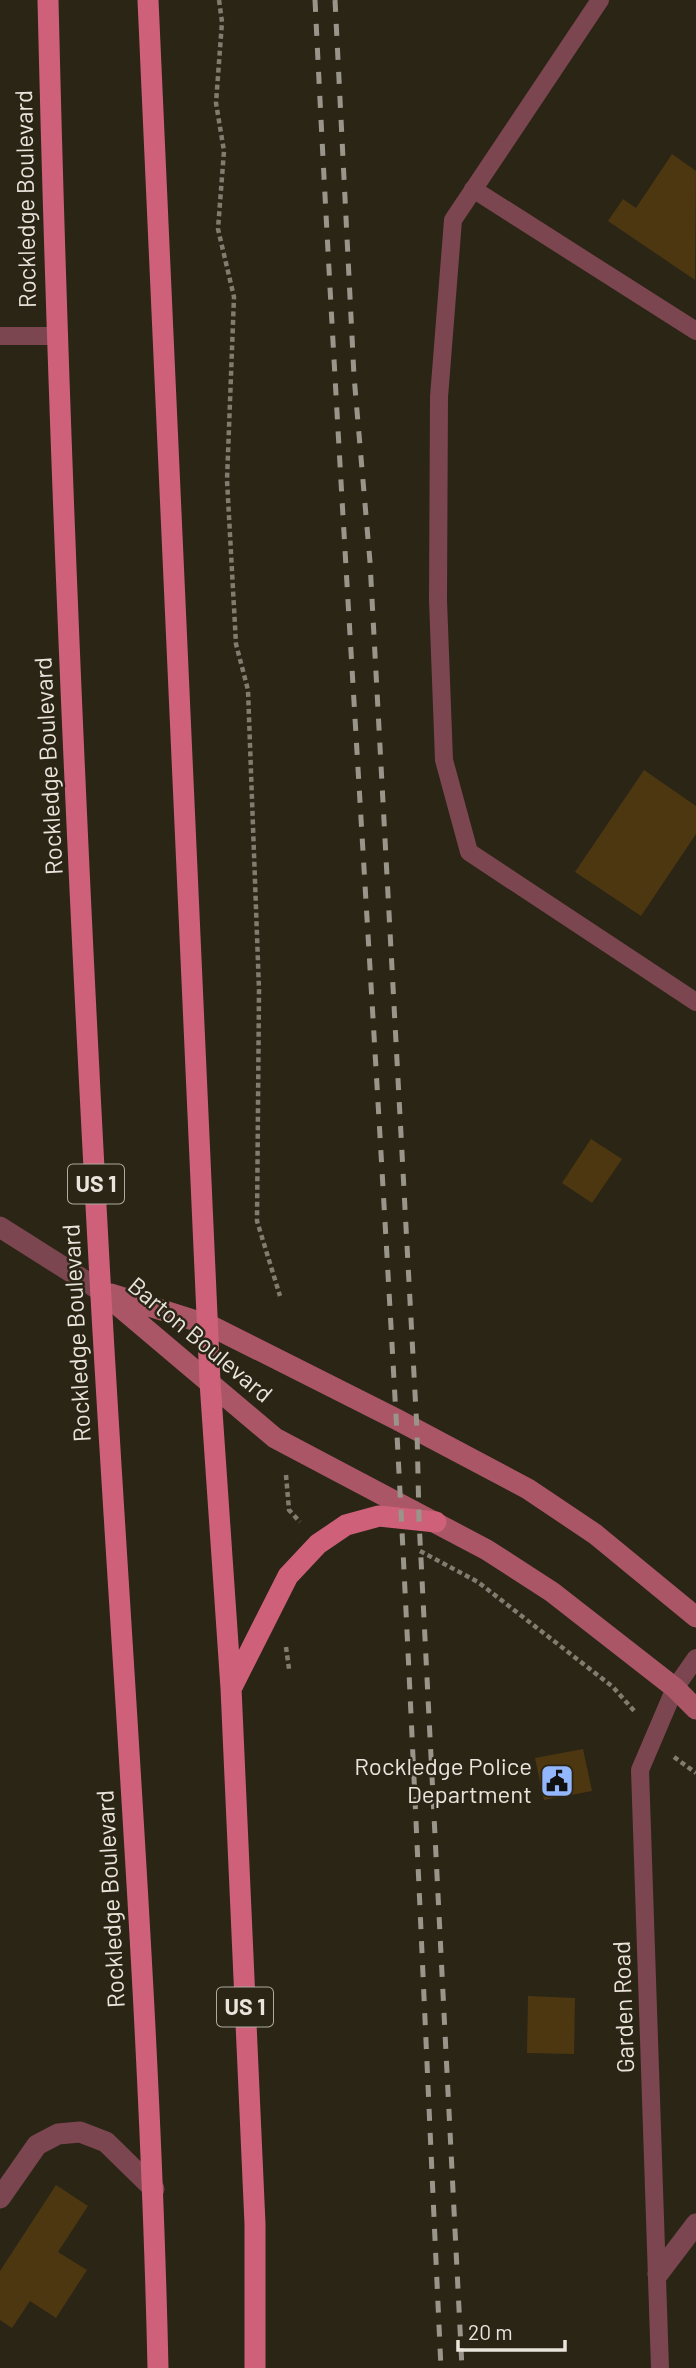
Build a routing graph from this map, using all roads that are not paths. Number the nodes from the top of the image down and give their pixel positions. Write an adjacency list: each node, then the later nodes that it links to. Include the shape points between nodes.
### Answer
1 (48, 0): 7 (main road, Rockledge Boulevard / US 1)
2 (148, 0): 11 (main road, US 1)
3 (600, 0): 4 (lane)
4 (473, 189): 5 (lane); 8 (lane, via 453,220 439,397 438,600 444,760 469,852)
5 (696, 331)
6 (0, 336): 7 (lane)
7 (56, 336): 10 (main road, Rockledge Boulevard / US 1)
8 (696, 1002)
9 (0, 1227): 10 (street)
10 (101, 1291): 11 (main road, Barton Boulevard); 12 (main road, Barton Boulevard); 19 (main road, Rockledge Boulevard / US 1)
11 (209, 1325): 12 (main road, US 1); 14 (main road, Barton Boulevard, via 527,1489 594,1534)
12 (210, 1382): 13 (main road, Barton Boulevard, via 275,1438); 16 (main road, US 1)
13 (436, 1522): 16 (main road, via 379,1516 346,1525 318,1544 288,1576); 17 (main road, Barton Boulevard, via 552,1592)
14 (696, 1617)
15 (696, 1658): 17 (lane, Garden Road)
16 (231, 1688): 24 (main road, US 1, via 255,2224)
17 (675, 1688): 18 (main road, Barton Boulevard); 22 (lane, Garden Road, via 640,1770)
18 (696, 1709)
19 (154, 2189): 20 (street, via 106,2142 80,2132 58,2134 37,2145); 23 (main road, Rockledge Boulevard / US 1)
20 (0, 2198)
21 (696, 2224): 22 (street)
22 (658, 2274): 25 (lane, Garden Road)
23 (158, 2368)
24 (255, 2368)
25 (660, 2368)

